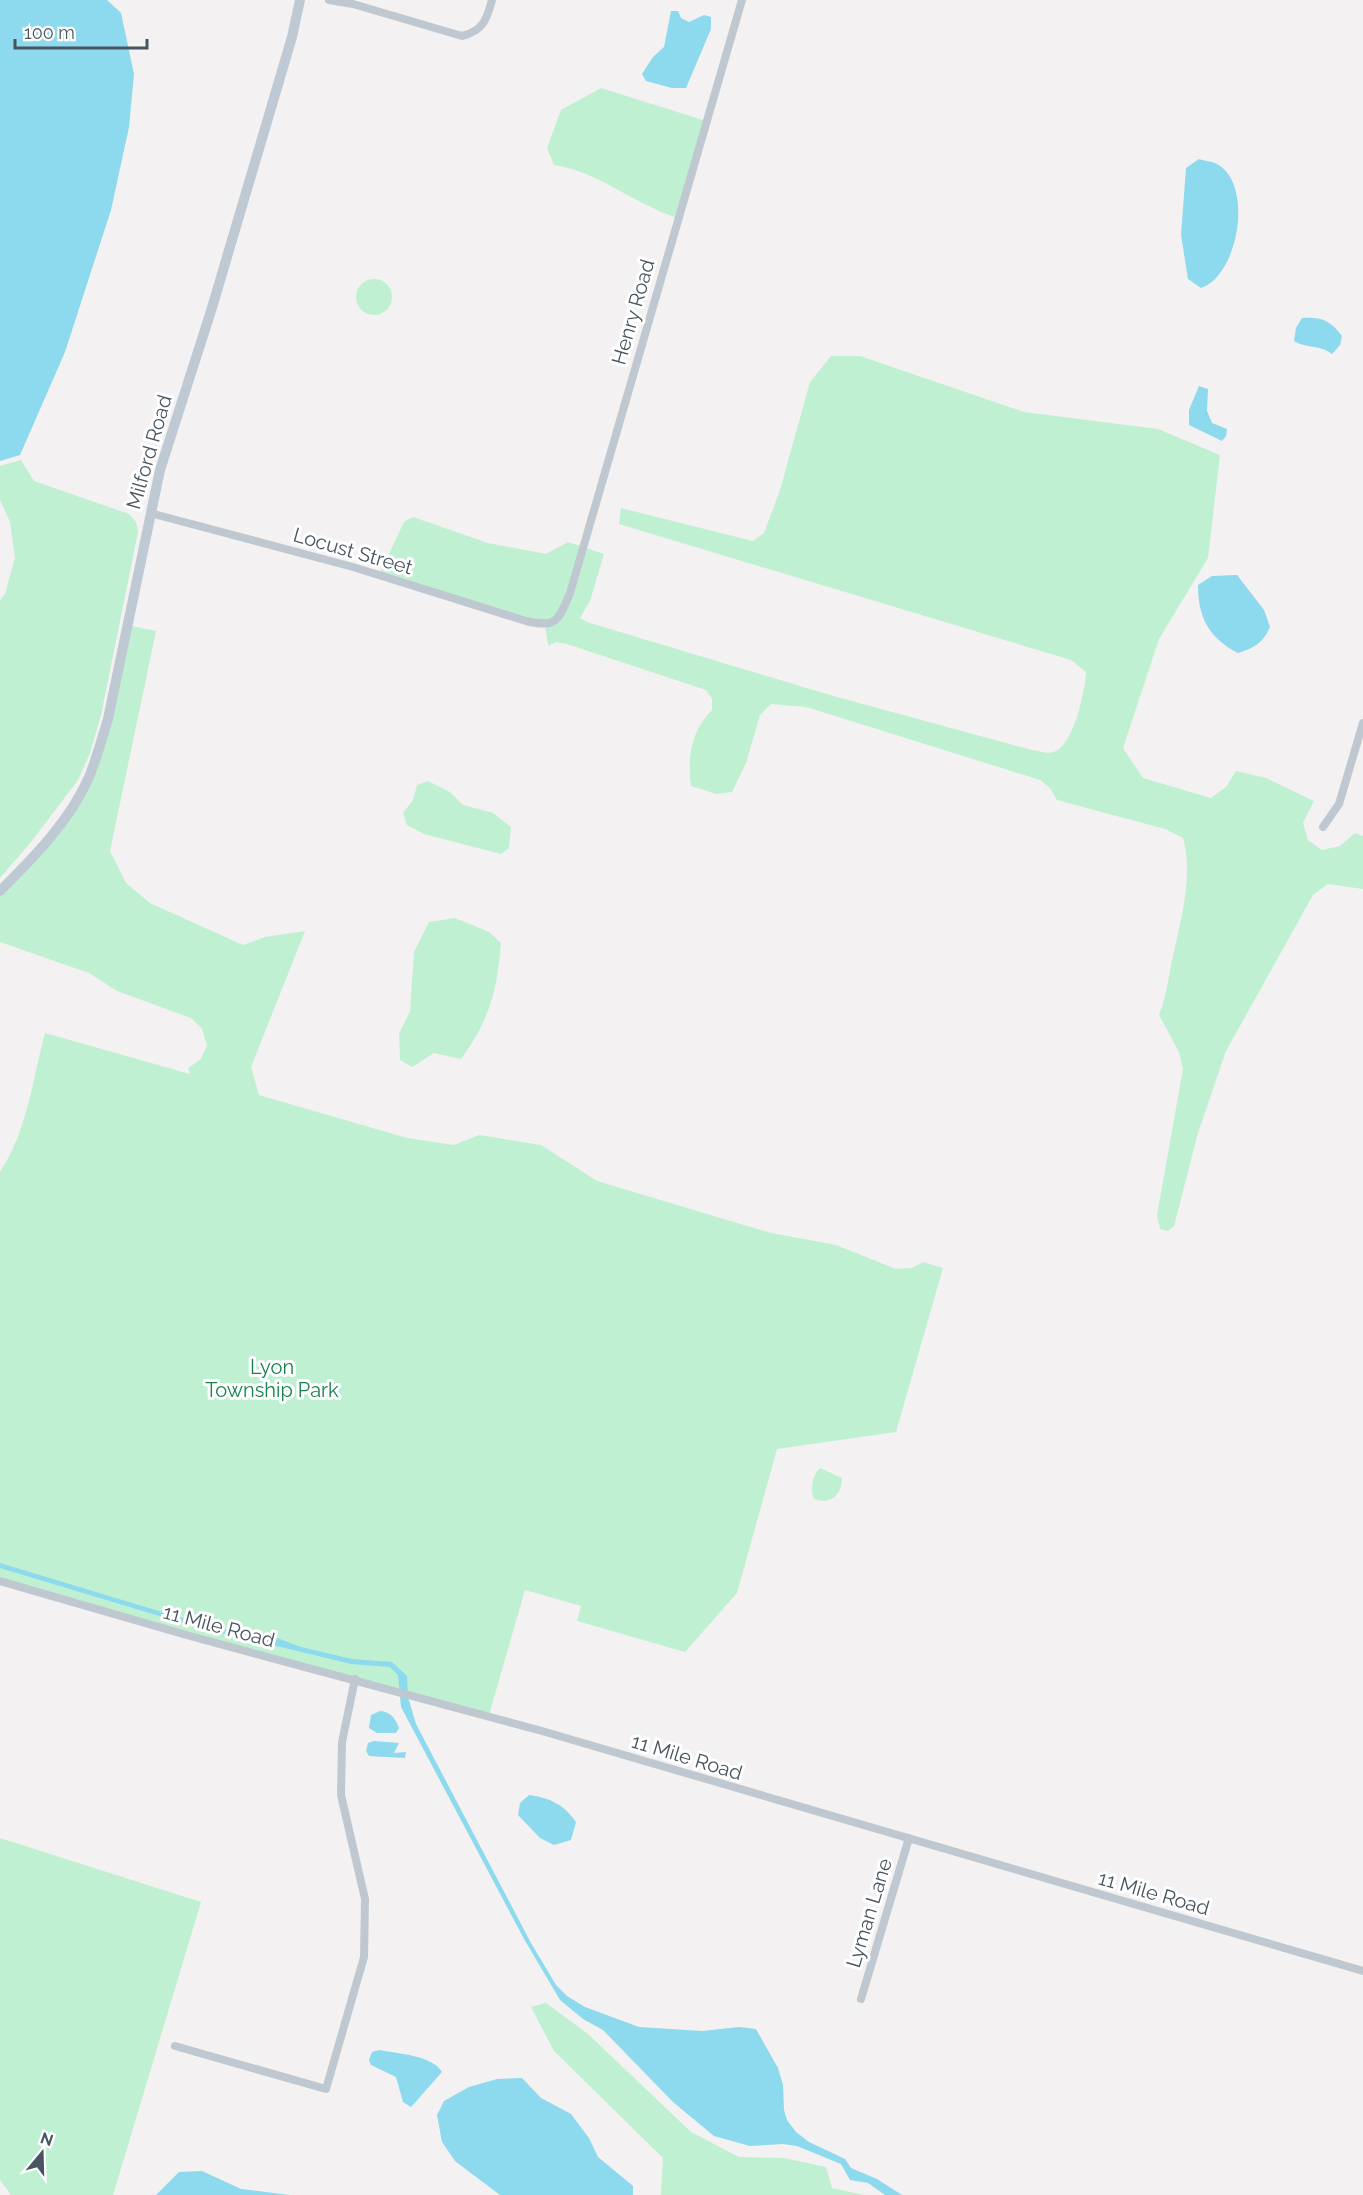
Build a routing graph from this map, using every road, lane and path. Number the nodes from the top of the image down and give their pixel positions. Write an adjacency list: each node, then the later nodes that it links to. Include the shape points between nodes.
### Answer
1 (300, 0): 5 (street, Milford Road)
2 (329, 0): 3 (street, via 462,36 481,27)
3 (492, 0)
4 (742, 0): 6 (street, Henry Road, via 570,593 558,618)
5 (150, 513): 6 (street, Locust Street, via 353,567); 10 (street, Milford Road, via 108,719 88,778 51,837)
6 (545, 625)
7 (1363, 723): 8 (street)
8 (1362, 735): 9 (street, via 1339,804)
9 (1323, 827)
10 (0, 891)
11 (0, 1581): 12 (street, 11 Mile Road)
12 (355, 1679): 13 (street, 11 Mile Road); 16 (street, via 342,1742 341,1795 365,1899 364,1957 326,2089)
13 (909, 1838): 14 (street, 11 Mile Road); 15 (street, Lyman Lane)
14 (1363, 1971)
15 (861, 1999)
16 (175, 2046)

